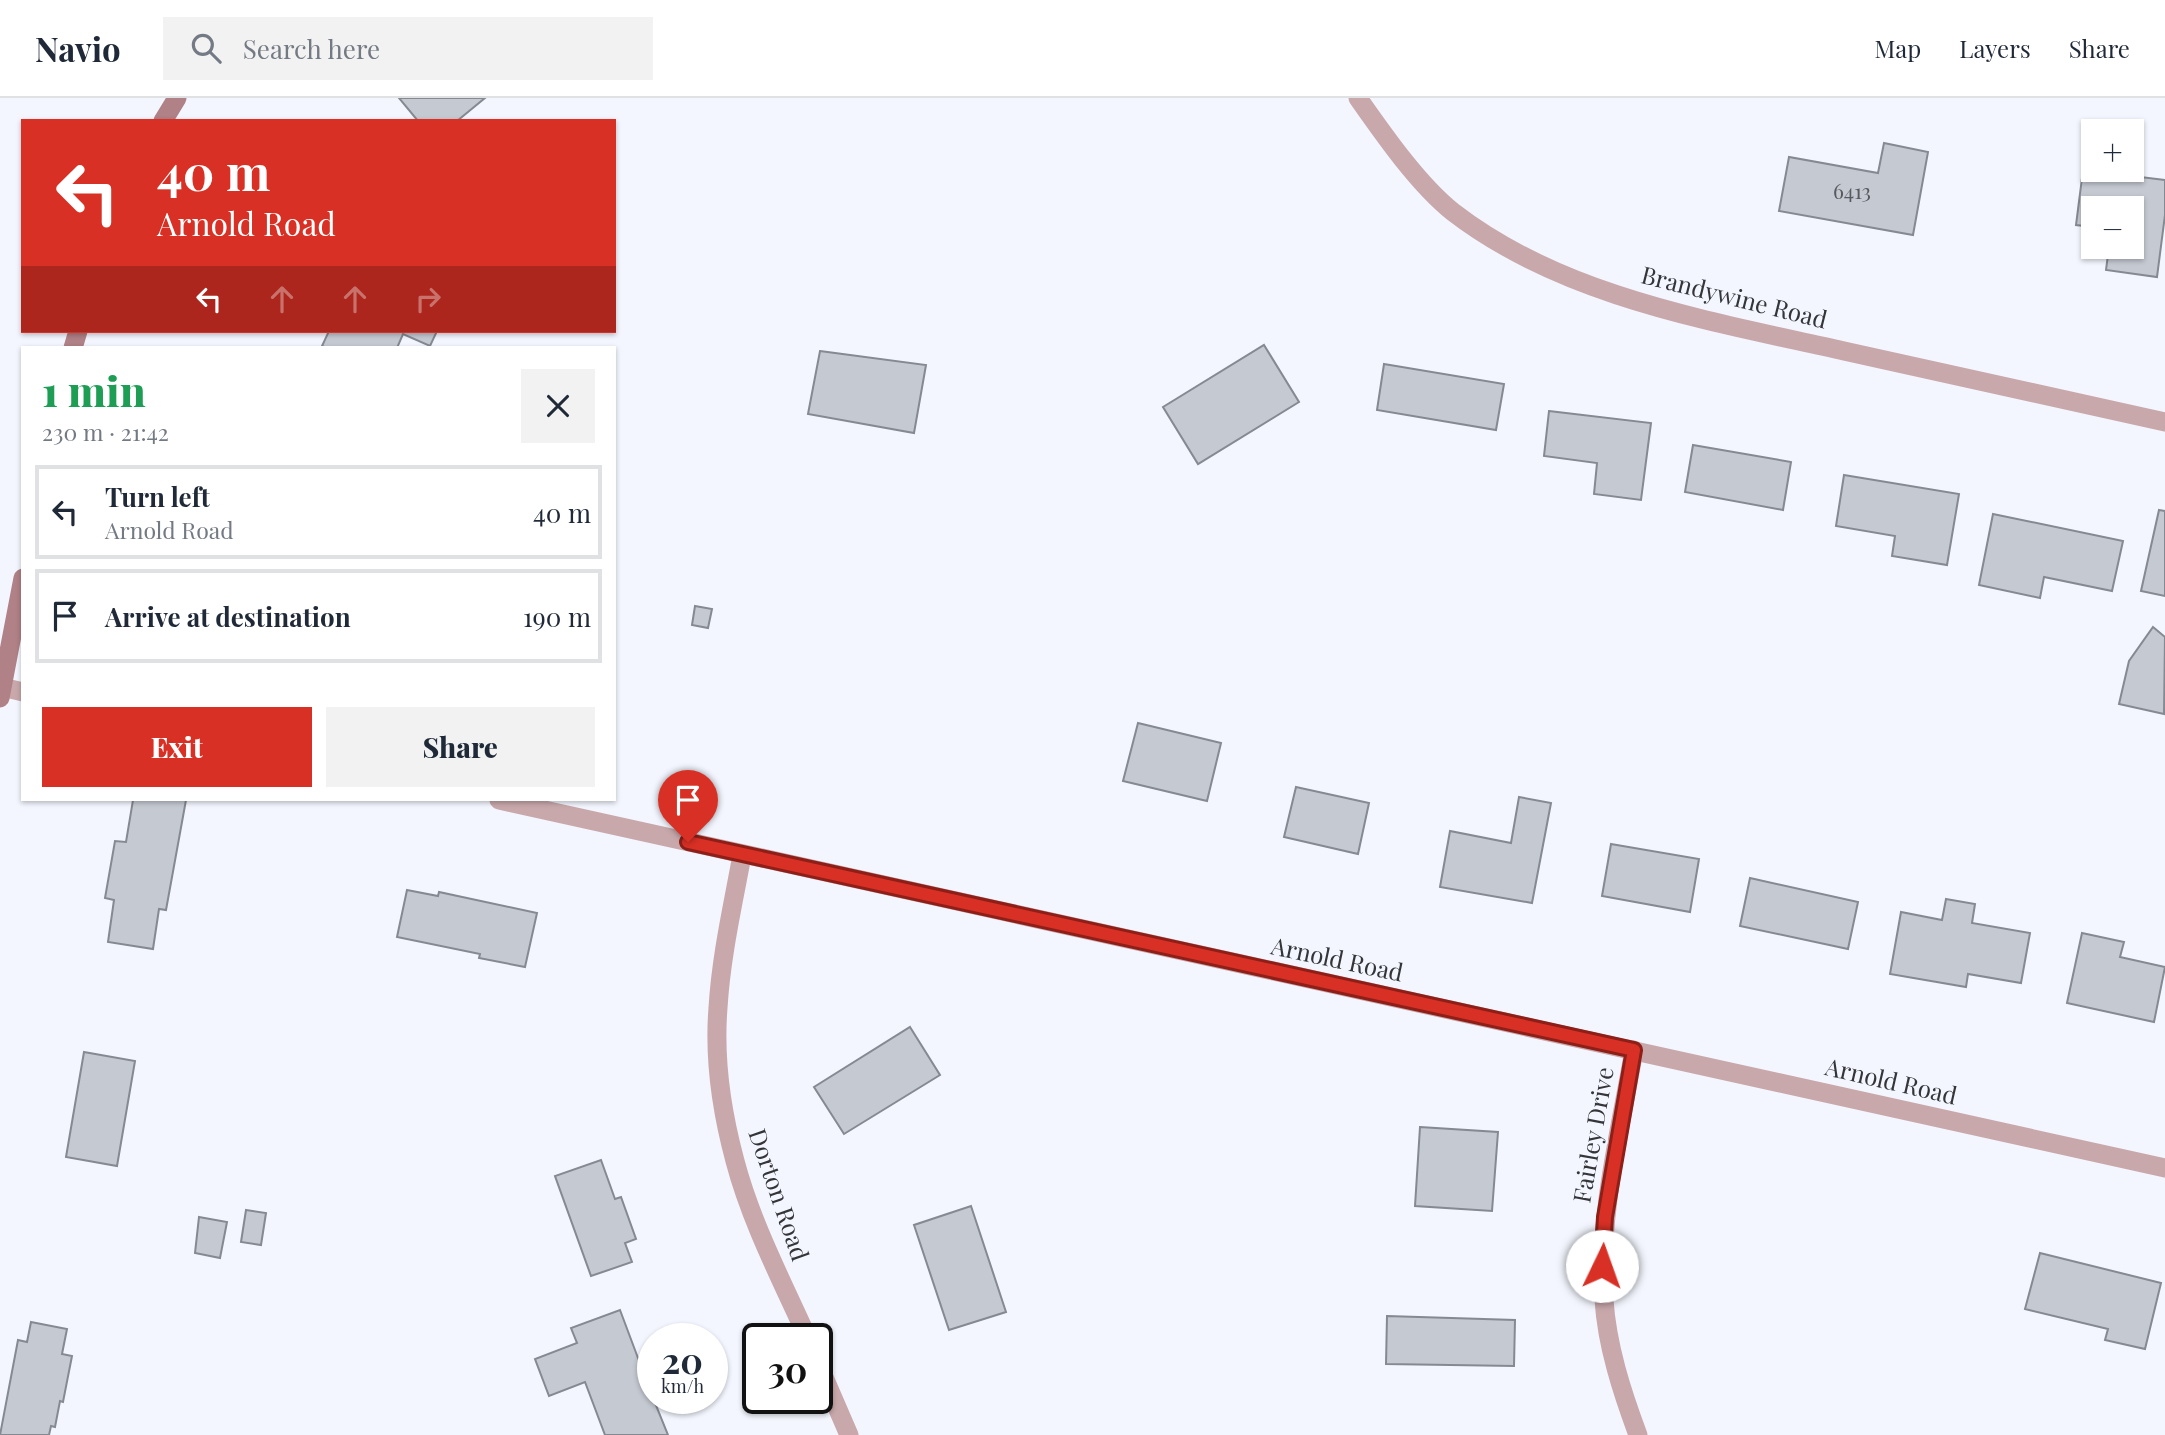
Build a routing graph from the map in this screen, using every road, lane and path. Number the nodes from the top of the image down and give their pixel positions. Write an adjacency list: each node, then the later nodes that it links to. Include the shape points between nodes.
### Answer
1 (177, 98): 3 (main road)
2 (1358, 98): 4 (street, Brandywine Road, via 1385,137 1451,210 1498,243 1570,278 1644,303 1817,345)
3 (164, 119)
4 (2165, 422)
5 (21, 588): 6 (main road)
6 (1, 692): 7 (street)
7 (21, 692)
8 (503, 801): 9 (street, Arnold Road)
9 (742, 855): 10 (street, Arnold Road); 12 (street, Dorton Road, via 718,1009 722,1097 735,1162)
10 (1634, 1050): 11 (street, Arnold Road); 15 (street, Fairley Drive, via 1605,1217 1602,1266 1612,1350)
11 (2165, 1168)
12 (801, 1323)
13 (833, 1398): 14 (street)
14 (849, 1435)
15 (1638, 1435)

